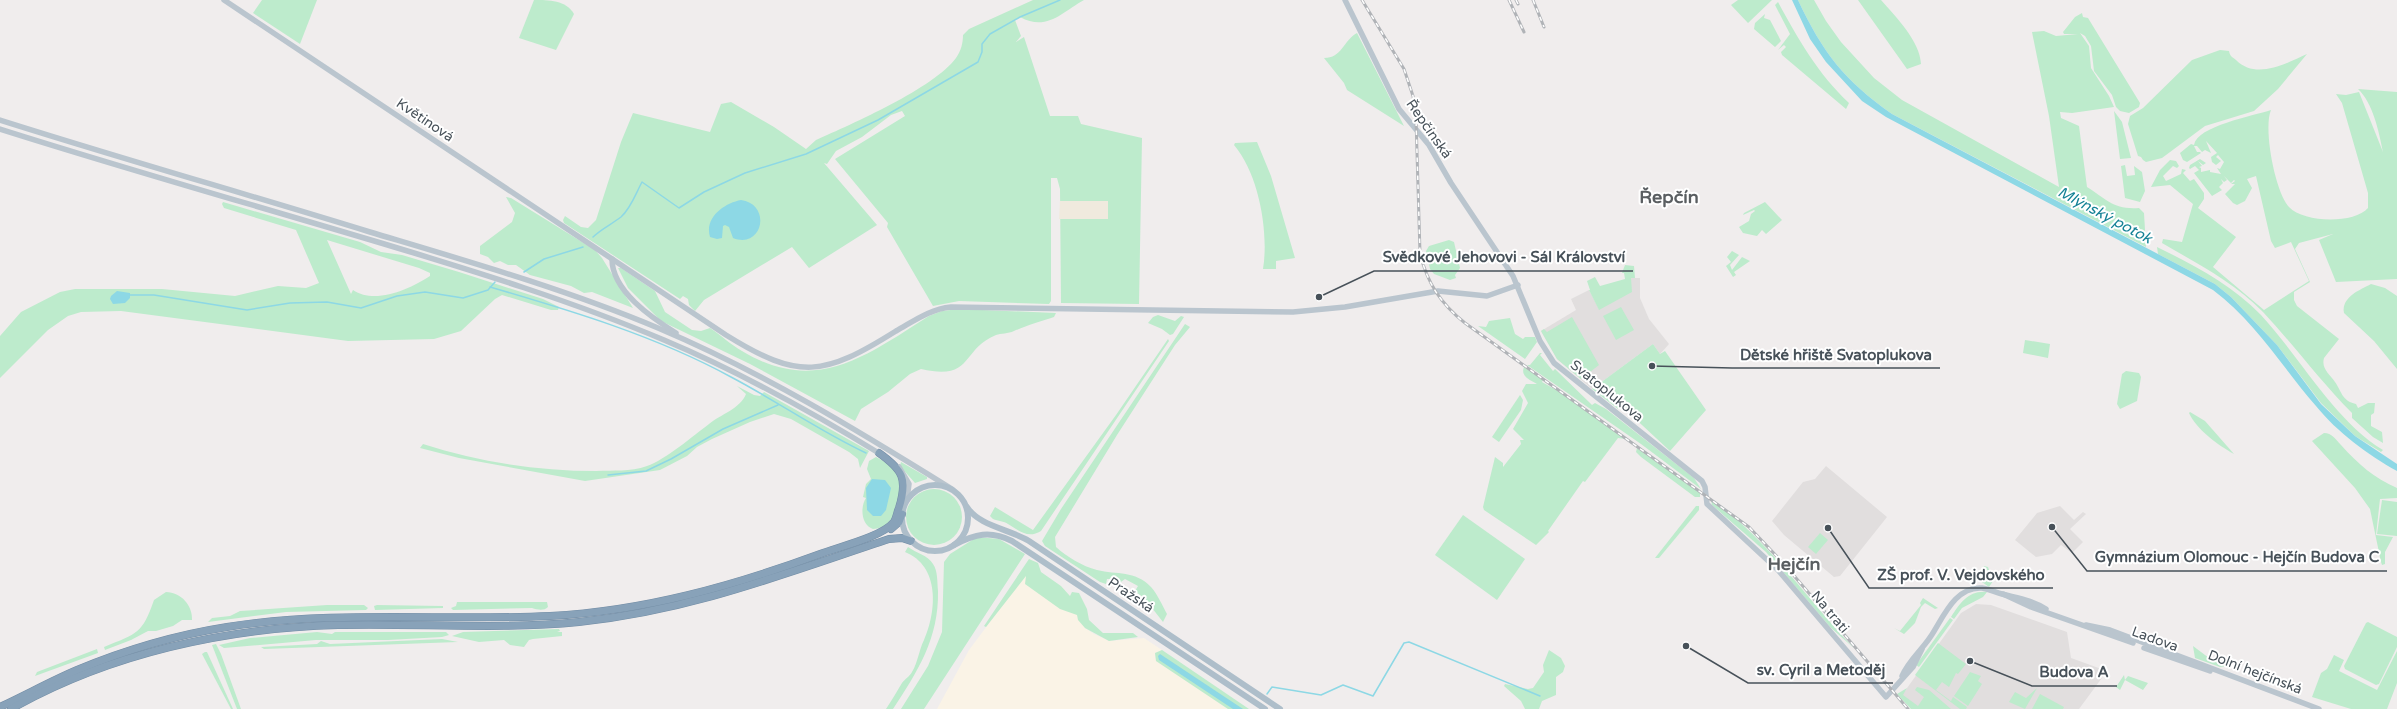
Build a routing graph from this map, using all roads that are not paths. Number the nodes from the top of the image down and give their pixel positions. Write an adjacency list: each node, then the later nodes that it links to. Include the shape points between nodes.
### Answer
1 (224, 0): 5 (main road, Květinová)
2 (1345, 0): 6 (main road, Řepčínská, via 1399,109 1429,145)
3 (0, 120): 7 (main road, via 482,265 601,306)
4 (0, 129): 8 (main road, via 481,274 600,314 670,342 742,376 816,415)
5 (612, 259): 6 (main road, Květinová, via 755,353 777,363 801,367 825,366 847,360 924,315 951,307 1294,312 1333,309 1441,291 1485,296); 7 (main road, via 614,272 638,307)
6 (1518, 285): 10 (main road, Svatoplukova, via 1540,341 1554,363 1700,479)
7 (695, 344): 9 (main road, via 831,414)
8 (879, 453): 11 (main road, via 897,465 905,475 910,486); 14 (highway, via 900,473 904,492 893,522)
9 (952, 489): 11 (main road, via 940,484 926,486 915,491); 12 (main road, via 962,497)
10 (1706, 494): 20 (main road, Na trati, via 1707,504 1778,570 1886,697)
11 (907, 499): 13 (main road)
12 (967, 507): 16 (main road, via 967,527 962,538); 24 (main road, Pražská, via 980,521 1029,541)
13 (902, 514): 14 (highway, via 894,527); 15 (main road, via 904,530)
14 (870, 536): 21 (highway, via 738,582 676,598 613,610 534,616 298,619 207,631 149,645 100,661 59,678)
15 (911, 541): 16 (main road, via 931,551 943,550); 22 (highway, via 902,538 889,539 725,594 624,616 529,625 302,627 214,638 171,647 113,665 59,686)
16 (954, 545): 23 (main road, Pražská, via 982,534 998,535 1012,541)
17 (2086, 625): 18 (main road, Ladova, via 2105,628); 19 (main road, Ladova, via 2200,668); 20 (main road, Ladova, via 2049,612 2034,602 1984,588 1972,588 1960,595 1909,663)
18 (2182, 657): 19 (main road, Dolní hejčínská)
19 (2216, 671): 25 (main road, Dolní hejčínská)
20 (1901, 678)
21 (0, 708)
22 (11, 709)
23 (1265, 709)
24 (1280, 709)
25 (2319, 709)

